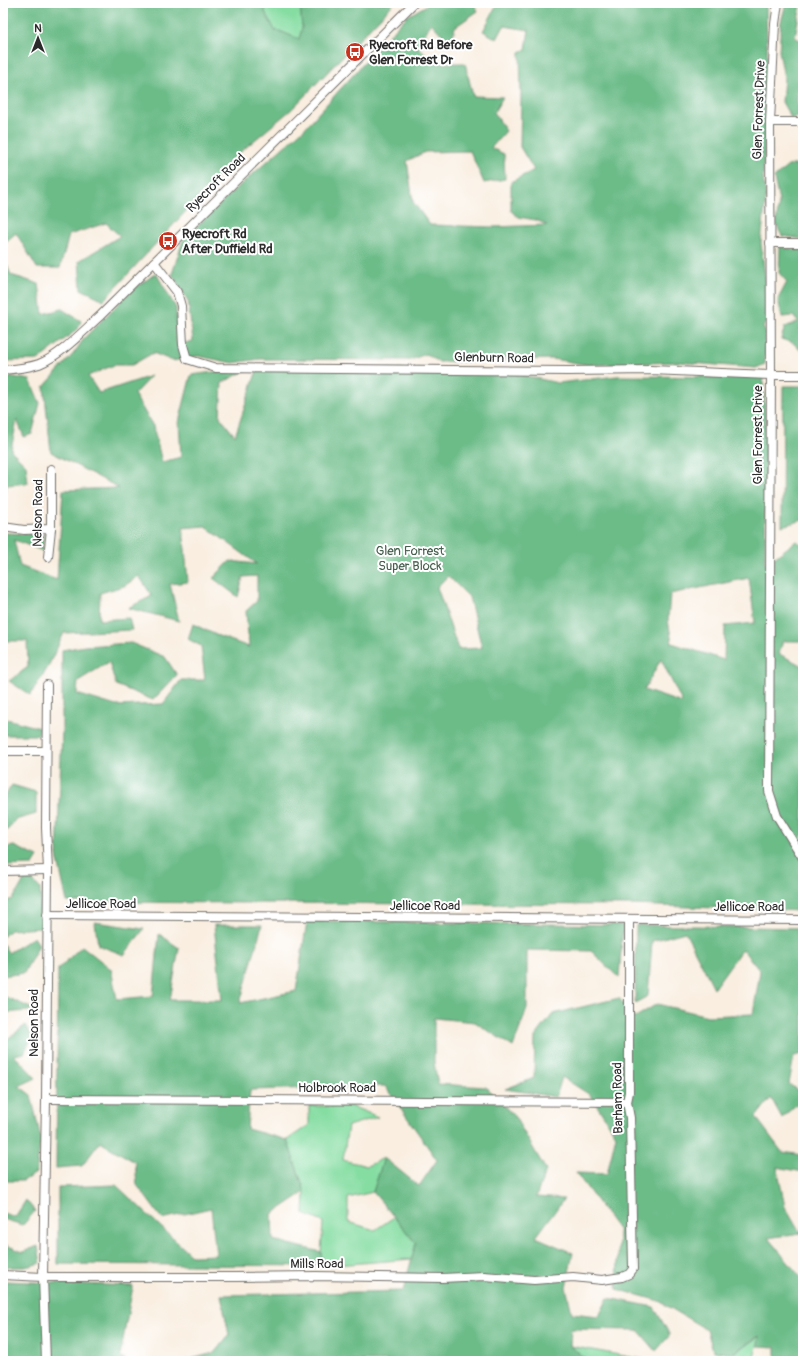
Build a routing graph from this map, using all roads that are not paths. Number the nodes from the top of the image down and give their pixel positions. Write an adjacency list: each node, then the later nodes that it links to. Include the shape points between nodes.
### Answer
1 (414, 3): 7 (street, Ryecroft Road)
2 (778, 3): 3 (street, Glen Forrest Drive, via 774,24)
3 (770, 122): 4 (street); 5 (street, Glen Forrest Drive)
4 (803, 122)
5 (770, 243): 6 (street); 9 (street, Glen Forrest Drive)
6 (803, 243)
7 (154, 262): 8 (street, Ryecroft Road, via 100,316 57,354 40,364 22,369); 9 (street, Glenburn Road, via 177,292 187,359 216,368 652,370)
8 (3, 370)
9 (771, 375): 10 (street, Glenburn Road); 18 (street, Glen Forrest Drive, via 769,791 777,816)
10 (803, 375)
11 (51, 469): 13 (street, Nelson Road)
12 (3, 527): 13 (street, via 24,530)
13 (51, 529): 14 (street, Nelson Road)
14 (48, 557)
15 (47, 685): 17 (street, Nelson Road)
16 (3, 750): 17 (street)
17 (46, 751): 19 (street, Nelson Road)
18 (803, 858)
19 (48, 870): 20 (street); 21 (street, Nelson Road)
20 (3, 871)
21 (47, 915): 22 (street, Jellicoe Road); 24 (street, Nelson Road)
22 (629, 919): 23 (street, Jellicoe Road); 25 (street, Barham Road)
23 (803, 920)
24 (46, 1099): 25 (street, Holbrook Road); 28 (street, Nelson Road)
25 (627, 1102): 26 (street, Barham Road, via 630,1118 633,1269)
26 (629, 1274): 28 (street, Mills Road, via 602,1280 573,1277 534,1280 484,1276)
27 (3, 1275): 28 (street, Mills Road)
28 (43, 1277): 29 (street, Nelson Road)
29 (46, 1361)

